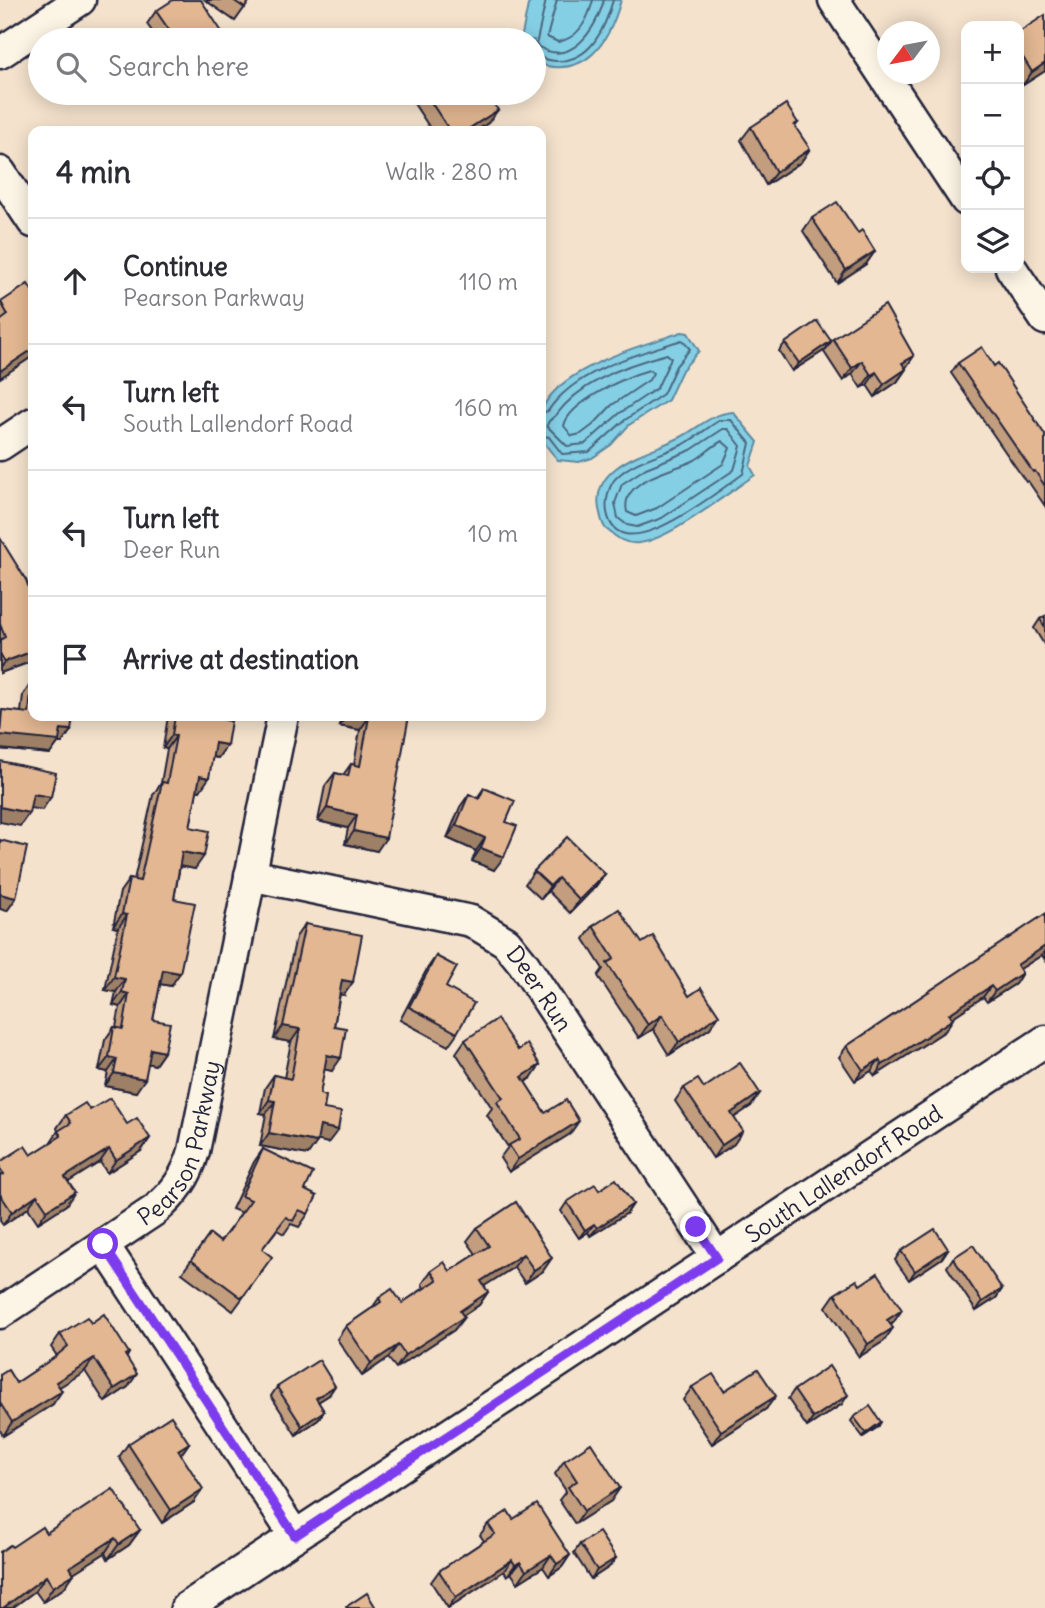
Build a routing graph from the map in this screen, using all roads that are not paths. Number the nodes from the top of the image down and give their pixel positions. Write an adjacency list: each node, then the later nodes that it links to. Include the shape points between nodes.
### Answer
1 (80, 0): 3 (street)
2 (834, 0): 7 (street)
3 (38, 28)
4 (28, 34): 5 (street)
5 (0, 53)
6 (0, 172): 8 (street)
7 (961, 192)
8 (28, 214)
9 (1014, 273): 10 (street)
10 (1045, 319)
11 (28, 426): 12 (street)
12 (0, 445)
13 (282, 721): 14 (street, Pearson Parkway)
14 (250, 875): 16 (street, Pearson Parkway, via 189,1167 167,1199); 17 (street, Deer Run, via 471,920 506,942)
15 (1045, 1041): 17 (street, South Lallendorf Road)
16 (103, 1244): 18 (street, Pearson Parkway); 19 (street)
17 (717, 1258): 19 (street, South Lallendorf Road)
18 (0, 1313)
19 (295, 1536): 20 (street, South Lallendorf Road)
20 (186, 1608)

